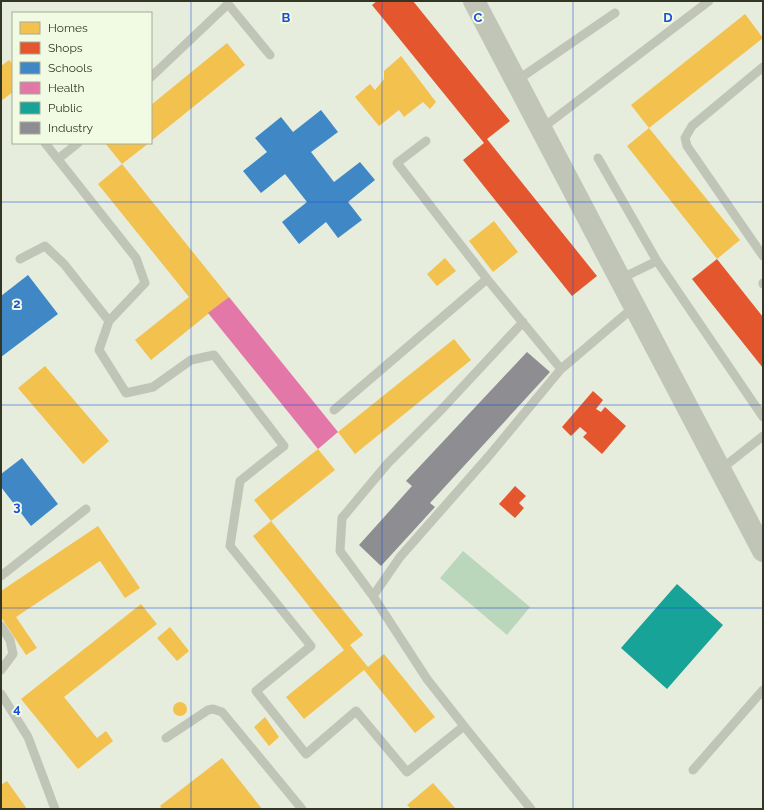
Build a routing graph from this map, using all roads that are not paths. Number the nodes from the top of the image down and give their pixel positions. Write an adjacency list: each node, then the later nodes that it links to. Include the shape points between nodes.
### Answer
1 (474, 1): 8 (street)
2 (709, 1): 9 (lane)
3 (228, 2): 5 (lane); 7 (lane)
4 (615, 13): 8 (lane)
5 (270, 55)
6 (762, 70): 15 (lane, via 692,126 685,138 687,146)
7 (152, 76)
8 (516, 81): 9 (street)
9 (541, 129): 19 (street)
10 (426, 141): 18 (lane, via 397,163)
11 (46, 144): 14 (lane)
12 (77, 144): 14 (lane)
13 (598, 158): 17 (lane)
14 (58, 159): 21 (lane, via 136,258 145,282)
15 (763, 256)
16 (20, 259): 21 (lane, via 46,246 64,264)
17 (657, 261): 19 (lane); 25 (lane)
18 (487, 279): 22 (lane); 24 (lane)
19 (620, 280): 20 (street)
20 (634, 307): 23 (lane); 27 (street)
21 (109, 321): 36 (lane, via 99,350 126,393 153,387 191,360 214,355 284,446 240,482 230,546 311,646 256,691 306,754 356,711 407,772)
22 (523, 322): 23 (lane); 31 (lane, via 388,463 342,518 340,551)
23 (561, 369): 31 (lane, via 400,557)
24 (334, 410)
25 (763, 417)
26 (763, 436): 27 (lane)
27 (720, 470): 29 (street)
28 (86, 509): 30 (lane)
29 (760, 540)
30 (1, 576)
31 (374, 596): 36 (lane, via 427,679)
32 (1, 626): 33 (lane, via 10,640 13,654)
33 (1, 670)
34 (763, 690): 38 (lane)
35 (1, 694): 39 (lane, via 28,737)
36 (464, 726): 41 (lane)
37 (166, 738): 40 (lane, via 208,710 216,709 222,712)
38 (693, 770)
39 (55, 809)
40 (302, 809)
41 (531, 809)

